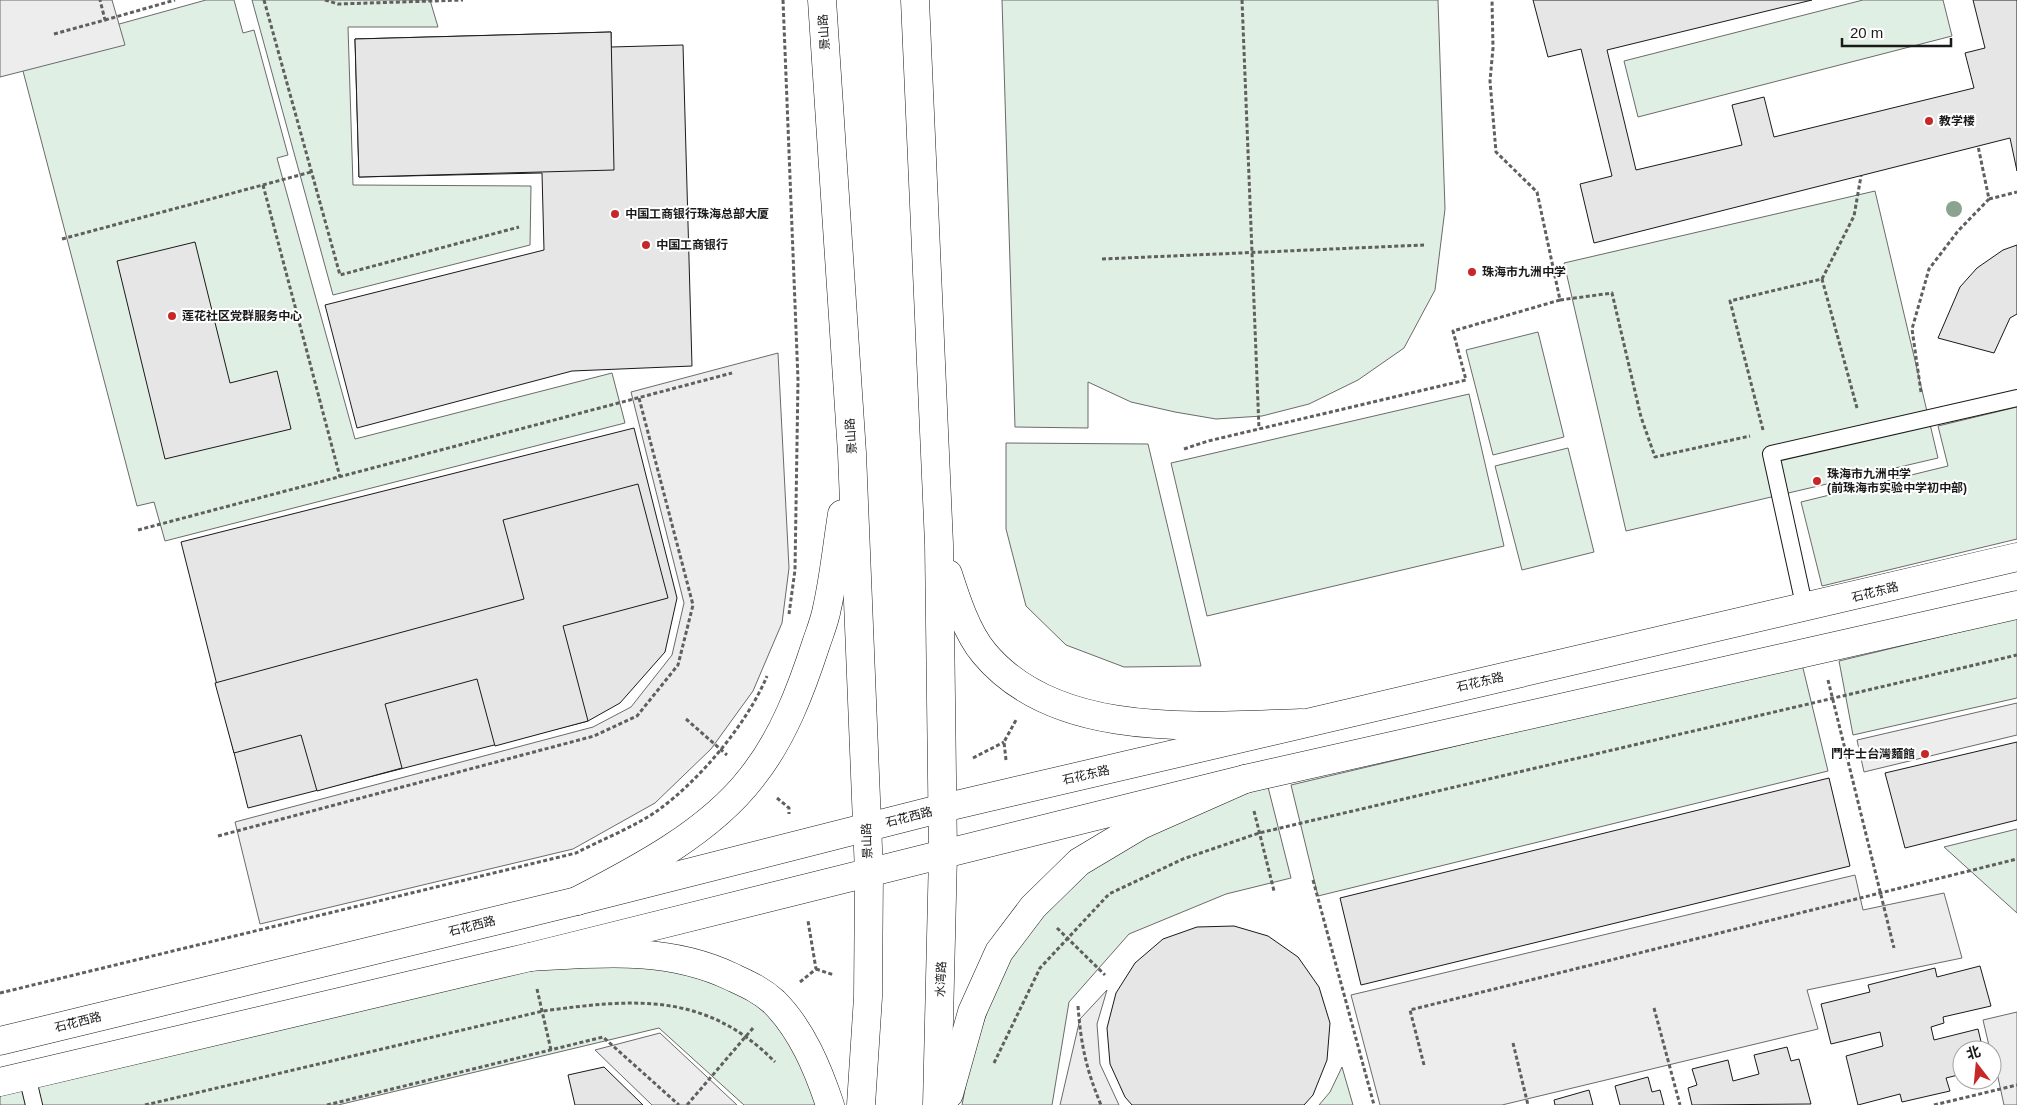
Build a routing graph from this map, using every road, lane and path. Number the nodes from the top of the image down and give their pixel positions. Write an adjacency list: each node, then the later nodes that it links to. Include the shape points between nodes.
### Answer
1 (100, 0): 11 (path)
2 (175, 0): 11 (path)
3 (264, 0): 14 (path)
4 (325, 0): 5 (path, via 338,4)
5 (463, 0)
6 (783, 0): 42 (path, via 798,380 795,570)
7 (822, 0): 35 (main road, 景山路)
8 (914, 0): 38 (main road)
9 (1242, 0): 22 (path)
10 (1492, 0): 25 (path, via 1490,81 1496,152 1536,192)
11 (105, 20): 12 (path)
12 (54, 34)
13 (1978, 146): 18 (path)
14 (311, 172): 16 (path); 19 (path, via 340,275)
15 (1861, 176): 24 (path, via 1854,216)
16 (263, 185): 20 (path); 36 (path)
17 (2017, 192): 18 (path)
18 (1989, 199): 30 (path, via 1929,268 1912,329 1919,366)
19 (519, 227)
20 (62, 239)
21 (1424, 245): 22 (path)
22 (1252, 253): 23 (path); 31 (path)
23 (1102, 259)
24 (1822, 279): 29 (path); 33 (path, via 1730,301)
25 (1560, 300): 31 (path, via 1453,331 1466,380); 33 (path, via 1612,293 1641,417 1655,456)
26 (732, 373): 27 (path)
27 (639, 398): 36 (path); 52 (path, via 693,605 678,665 637,716 594,736)
28 (2017, 398): 30 (lane)
29 (1858, 412)
30 (1923, 420): 41 (lane, via 1771,454)
31 (1259, 429): 34 (path)
32 (1773, 431): 33 (path)
33 (1763, 433)
34 (1184, 450)
35 (852, 453): 50 (main road, 景山路); 59 (main road, via 827,610 785,725 753,777 732,800 650,862)
36 (340, 477): 37 (path)
37 (138, 530)
38 (939, 544): 47 (main road, via 959,607 984,653 1012,680 1031,692 1055,703 1108,718 1180,726); 49 (main road)
39 (2017, 558): 41 (main road, 石花东路)
40 (2017, 605): 43 (main road)
41 (1805, 609): 47 (main road, 石花东路)
42 (789, 619)
43 (1820, 650): 46 (path); 48 (main road)
44 (2017, 655): 46 (path)
45 (769, 672): 62 (path, via 758,698 721,750 700,771 657,811 576,853)
46 (1832, 699): 51 (path); 58 (path)
47 (1301, 723): 49 (main road, 石花东路)
48 (1246, 779): 51 (path); 53 (main road); 82 (main road, via 1141,825 1079,862 1033,907 999,952 972,1012)
49 (943, 808): 50 (main road, 石花西路); 53 (main road)
50 (867, 827): 55 (main road, 景山路); 59 (main road, 石花西路)
51 (1259, 833): 57 (path); 70 (path, via 1184,859 1109,894 1040,968)
52 (218, 836)
53 (943, 854): 55 (main road); 81 (main road, 水湾路)
54 (2017, 859): 58 (path)
55 (868, 873): 61 (main road); 80 (main road, via 868,997)
56 (1313, 880): 84 (path)
57 (1274, 891)
58 (1880, 893): 60 (path); 69 (path, via 1410,1010)
59 (577, 901): 66 (main road, 石花西路)
60 (1894, 948)
61 (530, 957): 65 (path); 72 (main road); 79 (main road, via 623,952 673,957 714,968 757,988 788,1019 813,1058)
62 (0, 993)
63 (1078, 1006): 83 (path, via 1082,1045)
64 (1654, 1008): 86 (path)
65 (542, 1011): 68 (path); 71 (path, via 636,1002 671,1005 705,1014 732,1026 755,1042); 76 (path)
66 (0, 1041)
67 (1513, 1043): 85 (path)
68 (551, 1050): 77 (path); 78 (path, via 603,1037)
69 (1424, 1065)
70 (992, 1066)
71 (780, 1067)
72 (27, 1076): 73 (main road); 75 (lane)
73 (0, 1082)
74 (2017, 1085): 87 (path)
75 (34, 1105)
76 (145, 1105)
77 (327, 1105)
78 (679, 1105)
79 (830, 1105)
80 (861, 1105)
81 (937, 1105)
82 (946, 1105)
83 (1101, 1105)
84 (1374, 1105)
85 (1528, 1105)
86 (1680, 1105)
87 (1934, 1105)

